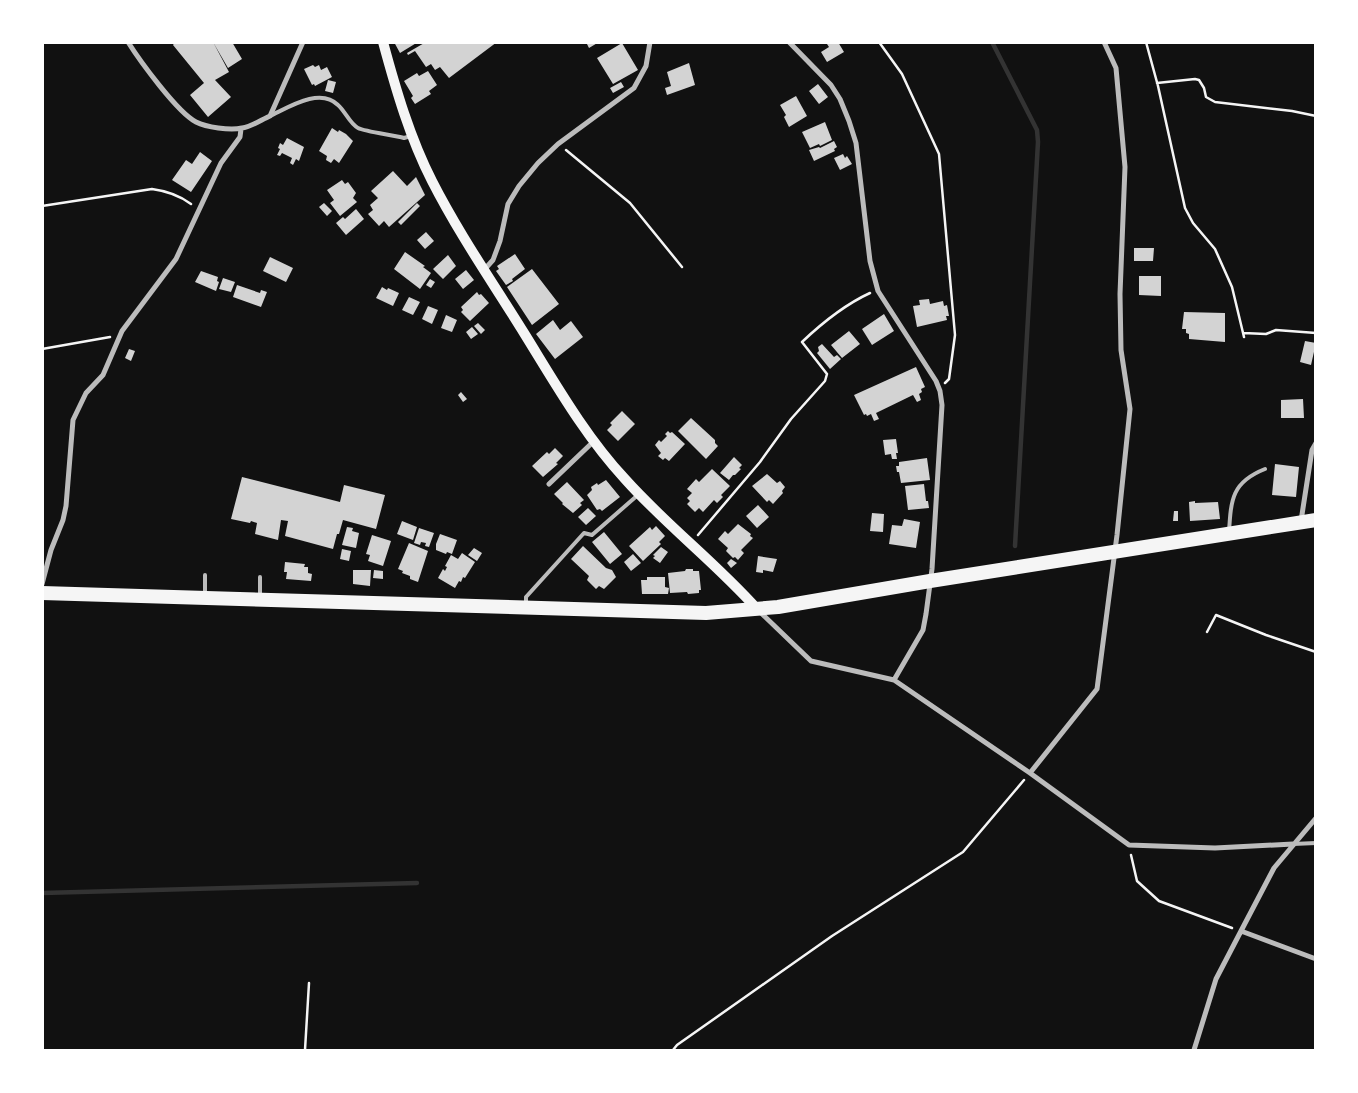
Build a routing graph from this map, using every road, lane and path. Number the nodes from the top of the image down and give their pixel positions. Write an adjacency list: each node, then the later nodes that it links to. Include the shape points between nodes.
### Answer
1 (128, 42): 12 (street, via 185,114 210,127)
2 (303, 42): 10 (street)
3 (383, 42): 13 (main road)
4 (650, 42): 14 (street, via 646,66 634,88)
5 (789, 42): 19 (street, via 830,85 850,122 856,143 870,261)
6 (879, 42): 23 (path, via 902,74 939,154 956,335 948,379)
7 (1104, 42): 33 (street, via 1116,68 1124,167 1120,350 1130,409)
8 (1146, 42): 9 (path)
9 (1158, 83): 11 (path, via 1195,79 1204,88 1206,97 1215,102); 20 (path, via 1185,208 1219,257 1232,287 1243,335 1276,330)
10 (270, 116): 12 (street); 13 (lane, via 303,101 329,98 358,128 404,138)
11 (1316, 116)
12 (242, 128): 16 (street, via 240,137 221,163)
13 (413, 136): 18 (main road, via 431,180)
14 (558, 144): 17 (path, via 630,203); 18 (street, via 538,163 508,204 500,241 493,260)
15 (42, 206): 16 (path, via 152,189 182,197)
16 (198, 209): 21 (street, via 176,260)
17 (682, 267)
18 (484, 270): 24 (main road)
19 (878, 291): 23 (street); 32 (path, via 853,300 802,342 827,374 825,381)
20 (1316, 334)
21 (120, 336): 22 (path); 37 (street, via 103,375 86,393 73,420 66,506)
22 (42, 349)
23 (940, 391): 36 (street, via 941,425)
24 (594, 441): 27 (street); 28 (main road)
25 (1316, 443): 30 (street, via 1312,450)
26 (1266, 469): 31 (lane, via 1252,474 1240,484 1233,498)
27 (548, 484)
28 (639, 494): 32 (main road); 41 (lane, via 592,535 584,533 526,597)
29 (1316, 520): 30 (highway)
30 (1301, 522): 31 (highway)
31 (1229, 534): 33 (highway)
32 (691, 544): 42 (main road)
33 (1115, 553): 36 (highway); 46 (street, via 1096,689)
34 (205, 575): 39 (lane)
35 (260, 577): 40 (lane)
36 (930, 580): 42 (highway); 45 (street, via 923,630)
37 (42, 584)
38 (42, 593): 39 (highway)
39 (205, 598): 40 (highway)
40 (260, 600): 41 (highway)
41 (525, 608): 42 (highway, via 694,613)
42 (757, 609): 45 (street, via 811,661)
43 (1207, 632): 44 (path, via 1216,615)
44 (1316, 652)
45 (894, 680): 46 (street)
46 (1030, 773): 50 (street); 55 (path, via 963,852 832,936)
47 (1316, 818): 49 (street)
48 (1316, 843): 49 (lane)
49 (1293, 844): 50 (street, via 1214,848); 51 (street, via 1274,868)
50 (1129, 845): 51 (path, via 1137,881 1159,901)
51 (1241, 931): 52 (street); 56 (street, via 1216,979)
52 (1316, 959)
53 (309, 983): 54 (path)
54 (305, 1050)
55 (673, 1050)
56 (1194, 1050)

